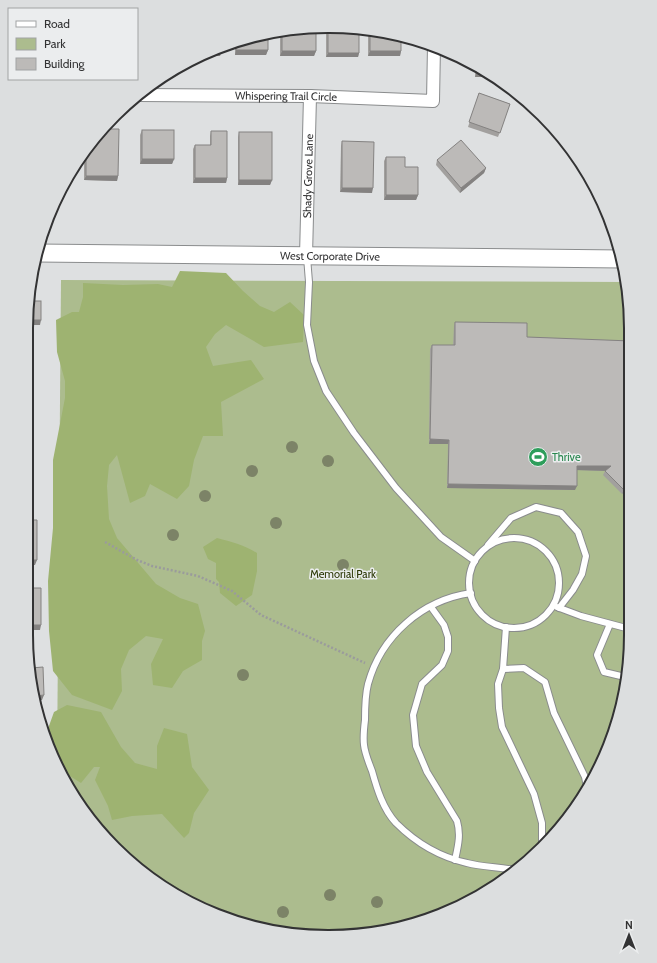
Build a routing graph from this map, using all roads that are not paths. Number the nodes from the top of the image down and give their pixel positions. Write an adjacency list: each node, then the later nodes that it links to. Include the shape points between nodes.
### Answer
1 (434, 52): 3 (street, Whispering Trail Circle, via 433,101)
2 (149, 94): 3 (street, Whispering Trail Circle)
3 (310, 96): 5 (street, Shady Grove Lane)
4 (43, 253): 5 (street, West Corporate Drive)
5 (306, 256): 6 (street, West Corporate Drive); 8 (lane, via 309,282 307,324 314,361 326,391 396,488 441,537)
6 (615, 259)
7 (486, 547): 8 (lane); 10 (lane, via 500,540 514,539 529,541 543,549 553,561 558,575); 10 (lane, via 511,518 536,507 561,513 578,532 586,556 582,574 573,590)
8 (475, 561): 9 (lane, via 470,574)
9 (471, 593): 11 (lane, via 455,596); 13 (lane, via 473,602 481,614 492,622)
10 (556, 606): 12 (lane); 13 (lane, via 533,624 520,628)
11 (431, 607): 19 (lane, via 444,624 448,637 448,651 442,665 422,684 413,715 416,746 427,772 460,830); 19 (lane, via 412,618 393,636 377,660 368,685 364,744 377,790 396,822 438,853)
12 (610, 624): 14 (lane); 16 (lane, via 597,655 604,672)
13 (506, 627): 15 (lane)
14 (624, 628)
15 (503, 669): 17 (lane, via 524,668 545,682 554,713); 18 (lane, via 498,684 502,727 534,794 542,823)
16 (621, 676)
17 (585, 779)
18 (542, 838)
19 (455, 860): 20 (lane)
20 (508, 869)

